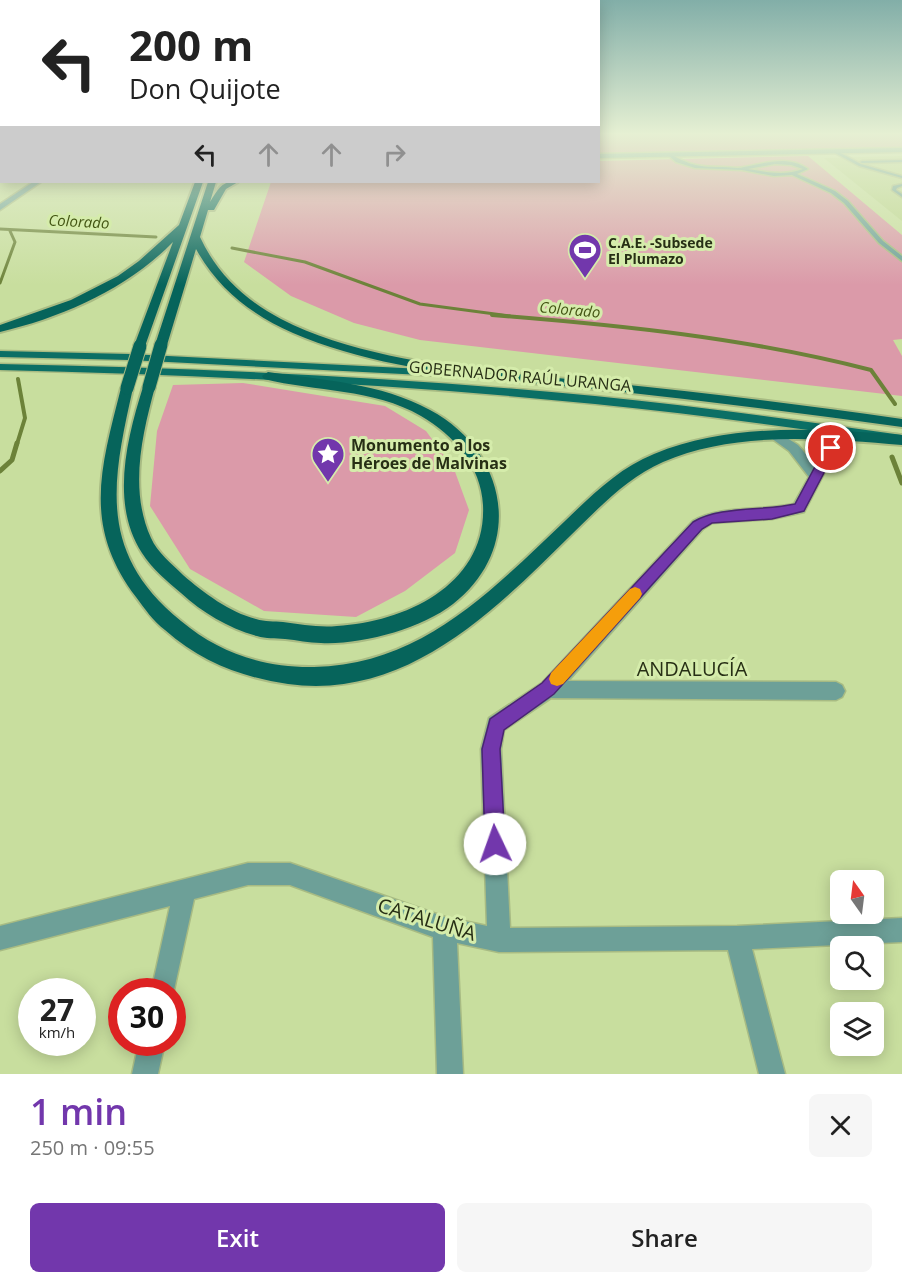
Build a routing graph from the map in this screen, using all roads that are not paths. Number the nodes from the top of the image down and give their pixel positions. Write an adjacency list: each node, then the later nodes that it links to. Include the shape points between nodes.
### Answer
1 (34, 184): 8 (street)
2 (198, 184): 10 (highway, GOBERNADOR RAÚL URANGA)
3 (211, 184): 9 (highway)
4 (229, 184): 9 (highway)
5 (815, 184): 12 (lane, via 846,202)
6 (902, 184): 7 (lane, via 894,190)
7 (902, 196)
8 (0, 208)
9 (200, 216): 11 (highway)
10 (182, 227): 13 (highway, via 147,262 106,288); 19 (highway, GOBERNADOR RAÚL URANGA, bridge, via 140,346 113,446 111,531 118,556 161,616 191,642 241,666 303,677 350,674 399,662 439,641 487,605 633,470 692,447 740,437)
11 (194, 235): 16 (highway, bridge, via 135,441 135,514 146,545 170,575 214,609 255,628 324,635 376,628 421,614 456,592 476,567 492,519 491,491 485,473 466,443 453,430 406,404 350,388); 17 (highway, GOBERNADOR RAÚL URANGA, via 222,281 256,310 278,322 370,354)
12 (902, 260)
13 (0, 329)
14 (0, 354): 17 (main road, GOBERNADOR RAÚL URANGA)
15 (0, 367): 16 (main road, GOBERNADOR RAÚL URANGA)
16 (268, 376): 21 (main road, GOBERNADOR RAÚL URANGA, via 563,397)
17 (495, 376): 18 (highway, GOBERNADOR RAÚL URANGA, via 670,393)
18 (902, 423)
19 (776, 435): 20 (highway, GOBERNADOR RAÚL URANGA); 22 (street, via 790,443)
20 (842, 435): 21 (highway, GOBERNADOR RAÚL URANGA); 22 (street)
21 (902, 439)
22 (815, 476): 23 (street, via 799,508 709,518 698,525)
23 (548, 689): 24 (street, ANDALUCÍA); 30 (street, via 496,725 491,749)
24 (836, 691)
25 (184, 891): 26 (street, CATALUÑA, via 248,874 290,874); 28 (street, CATALUÑA); 31 (street)
26 (445, 929): 30 (street, CATALUÑA); 34 (street)
27 (902, 930): 29 (street, CATALUÑA)
28 (0, 938)
29 (737, 938): 30 (street, CATALUÑA); 35 (street)
30 (499, 940)
31 (166, 978)
32 (149, 1056): 33 (street)
33 (145, 1074)
34 (450, 1074)
35 (772, 1074)

